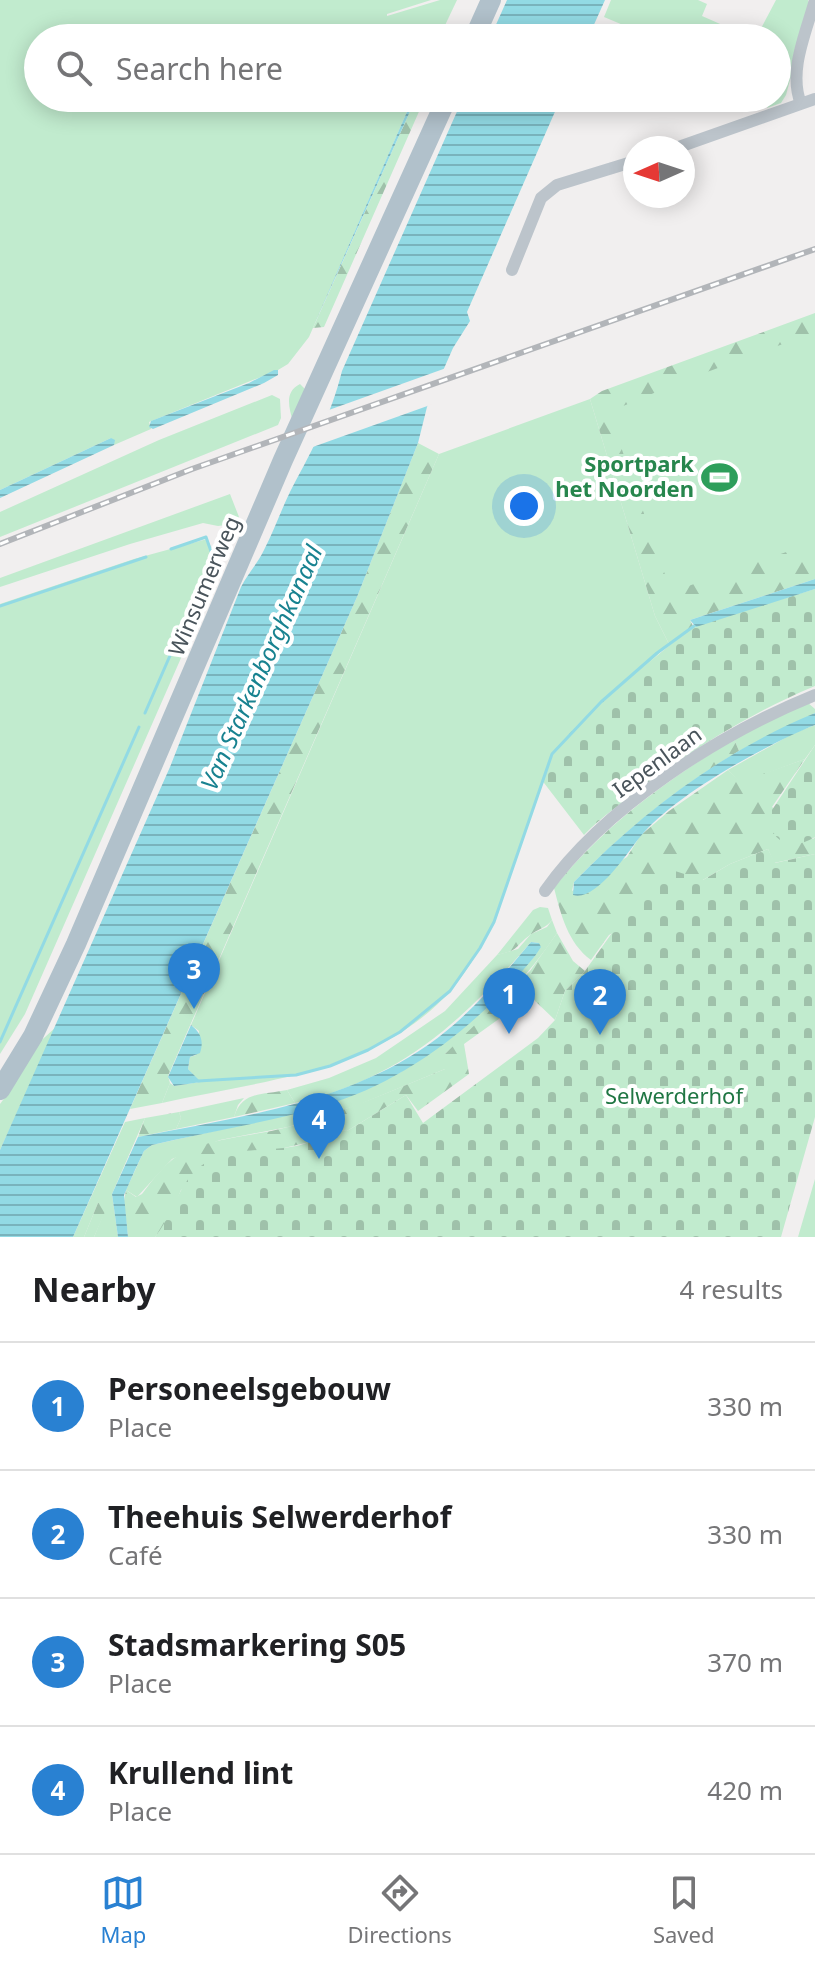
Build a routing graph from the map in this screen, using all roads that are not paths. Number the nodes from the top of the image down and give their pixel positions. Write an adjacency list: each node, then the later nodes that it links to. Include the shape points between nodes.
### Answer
1 (491, 0): 3 (main road)
2 (815, 0): 5 (street, via 796,70)
3 (480, 24)
4 (815, 99): 5 (street)
5 (801, 104): 6 (street)
6 (791, 108)
7 (441, 112): 14 (main road, Winsumerweg, via 283,460 70,957 33,1036)
8 (778, 112): 9 (street)
9 (695, 141)
10 (623, 165): 11 (street, via 557,185 541,198)
11 (512, 270)
12 (815, 695): 13 (street, Iepenlaan, via 758,720 669,776 597,832)
13 (545, 891)
14 (0, 1090)

